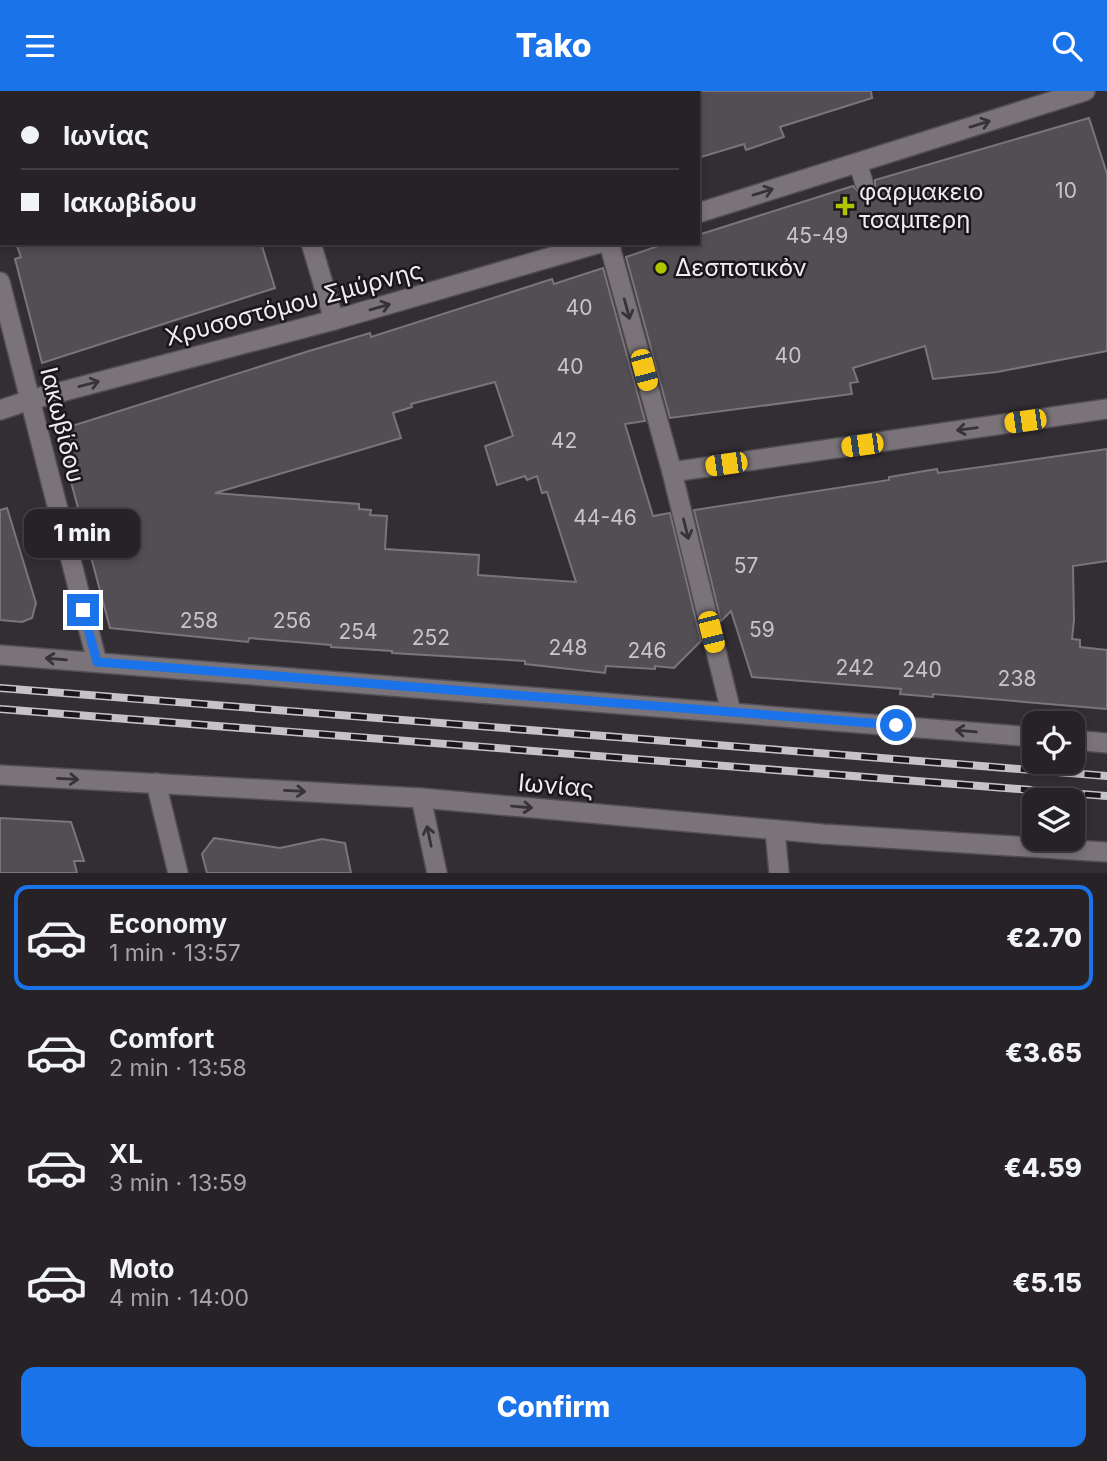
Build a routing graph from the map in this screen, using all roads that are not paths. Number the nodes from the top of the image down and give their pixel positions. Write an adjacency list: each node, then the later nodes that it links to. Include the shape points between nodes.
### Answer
1 (1085, 91): 2 (street, one-way to 1)
2 (858, 163): 3 (lane); 4 (street, one-way to 2)
3 (864, 183)
4 (700, 212)
5 (312, 245): 9 (street)
6 (593, 245): 9 (street, Χρυσοστόμου Σμύρνης, one-way to 6)
7 (610, 245): 13 (street, one-way to 13)
8 (0, 282): 10 (street, Ιακωβίδου)
9 (334, 320): 10 (street, Χρυσοστόμου Σμύρνης, one-way to 9)
10 (30, 400): 12 (street, Χρυσοστόμου Σμύρνης); 15 (street, Ιακωβίδου)
11 (1107, 409): 13 (street, one-way to 13)
12 (0, 410)
13 (671, 472): 16 (street, one-way to 16)
14 (0, 655): 15 (street, one-way to 14)
15 (97, 662): 16 (street)
16 (731, 712): 17 (street, one-way to 16)
17 (1022, 736)
18 (1085, 741): 19 (street)
19 (1107, 743)
20 (0, 775): 21 (street, Ιωνίας, one-way to 21)
21 (156, 783): 22 (street, Ιωνίας, one-way to 22); 25 (street)
22 (421, 798): 23 (street, Ιωνίας, one-way to 23); 26 (street, one-way to 22)
23 (775, 830): 24 (street, Ιωνίας); 27 (street)
24 (1107, 852)
25 (178, 873)
26 (437, 873)
27 (779, 873)

